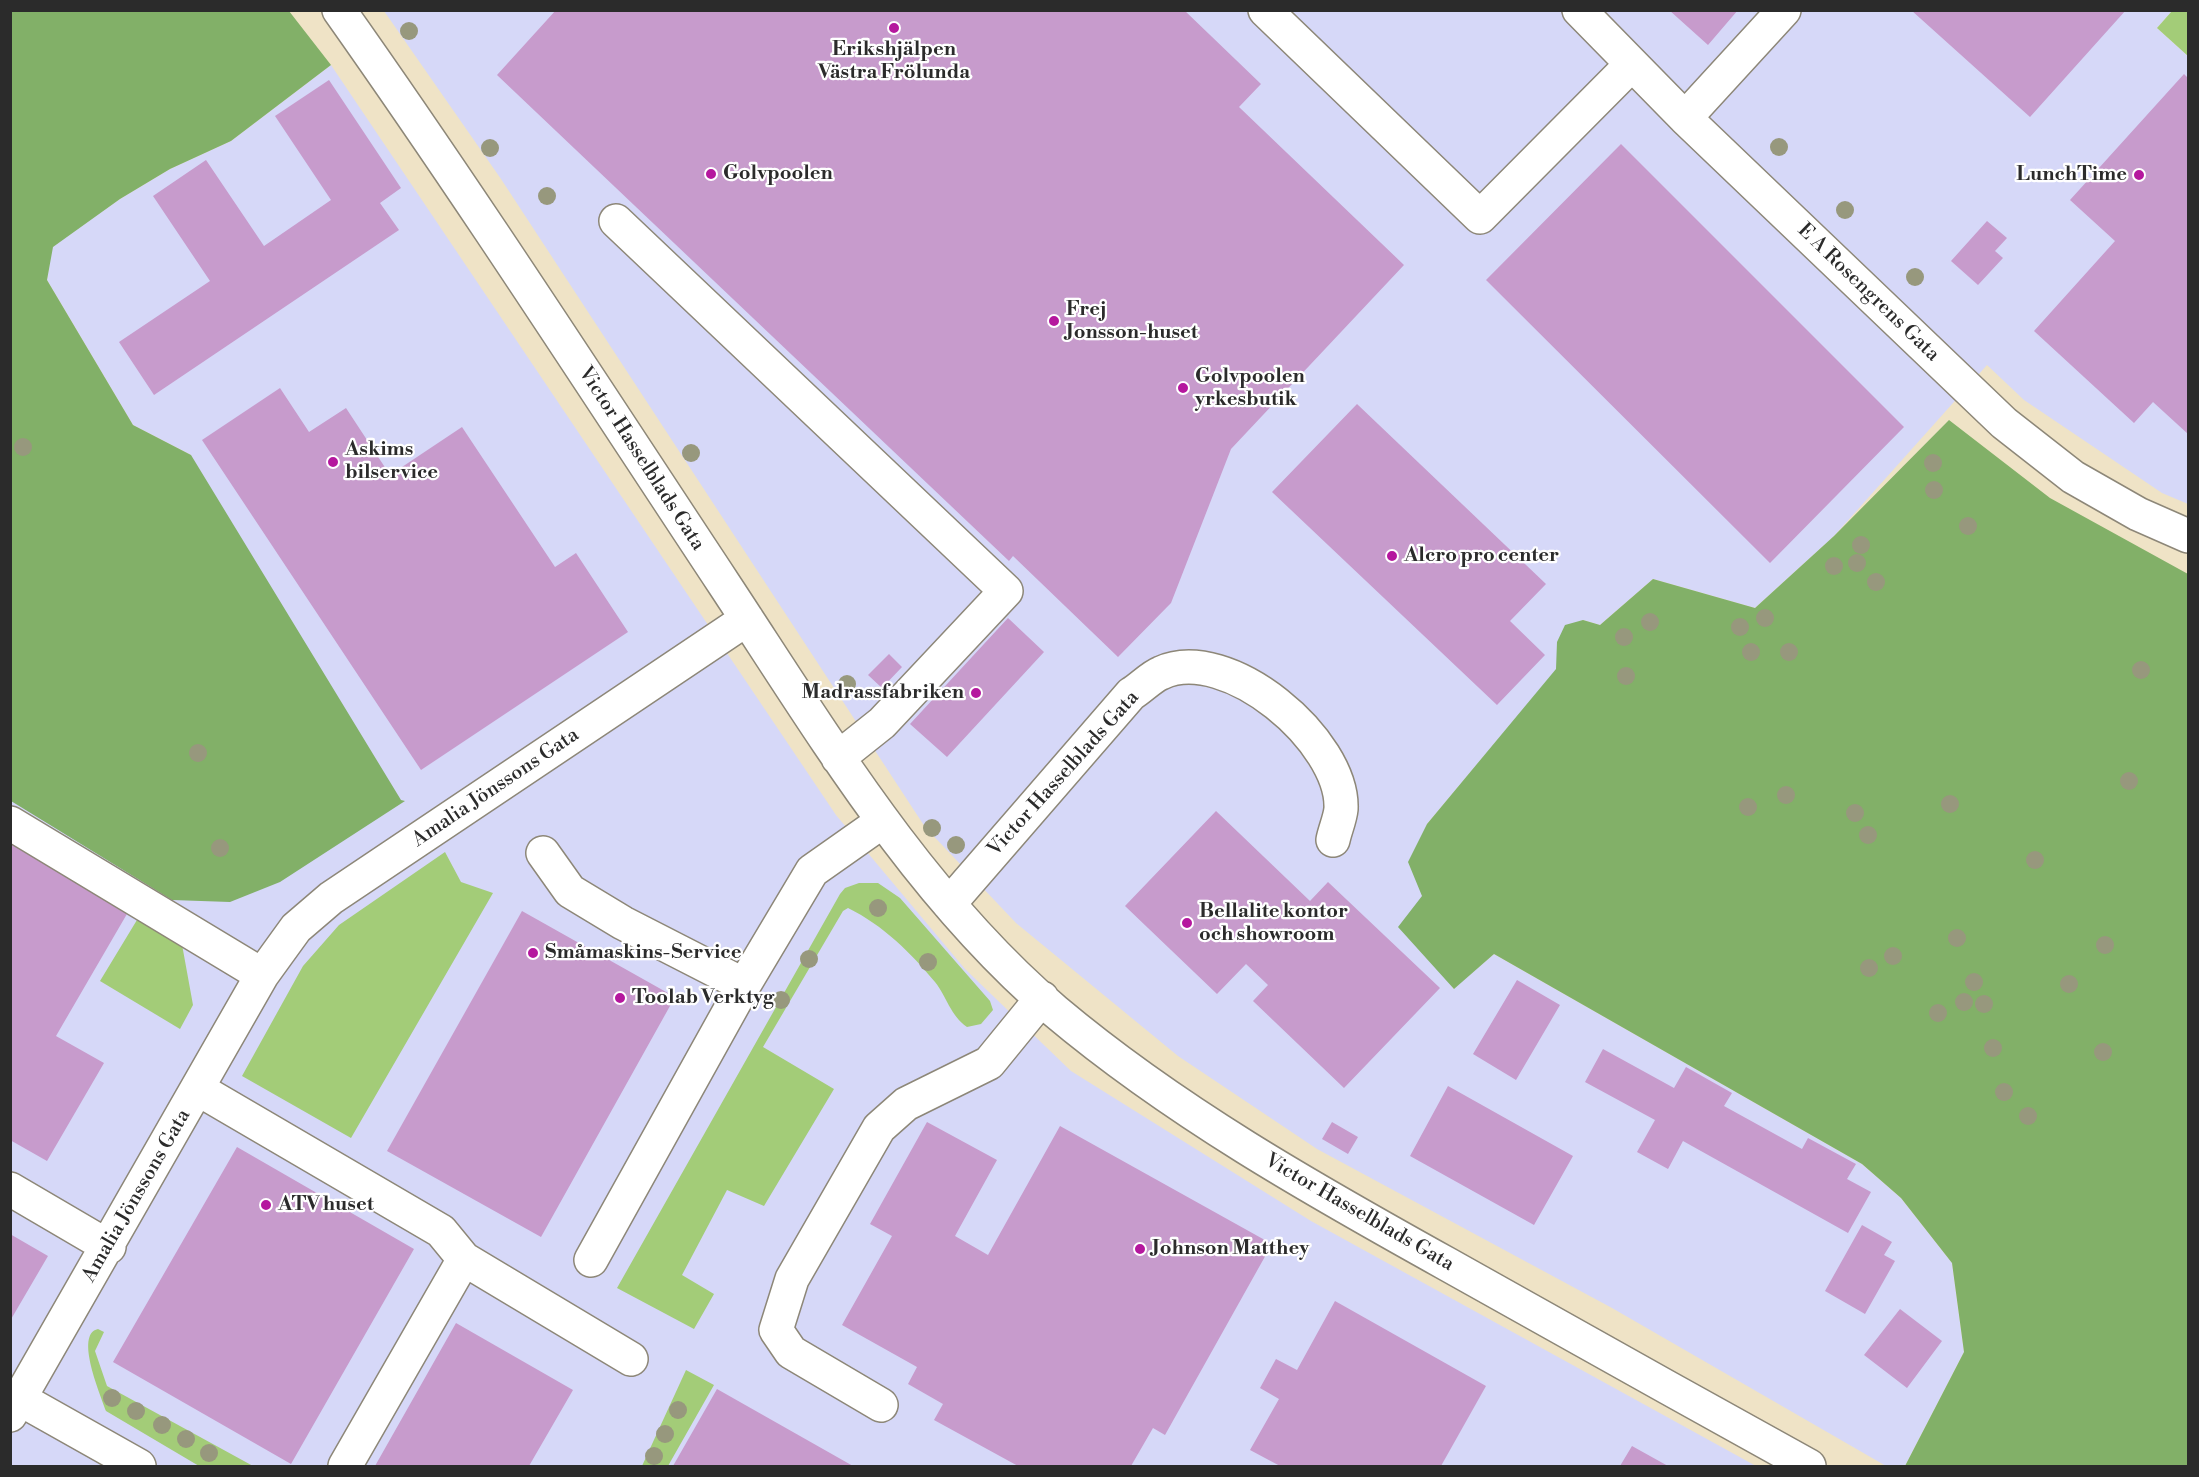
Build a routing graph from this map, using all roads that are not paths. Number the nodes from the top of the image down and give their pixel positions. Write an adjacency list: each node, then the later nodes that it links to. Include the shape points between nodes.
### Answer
1 (339, 10): 9 (street, Victor Hasselblads Gata)
2 (1265, 10): 5 (street, via 1480,217)
3 (1579, 10): 5 (street, E A Rosengrens Gata)
4 (1784, 10): 6 (street)
5 (1632, 64): 6 (street, E A Rosengrens Gata)
6 (1685, 118): 8 (street, E A Rosengrens Gata, via 2004,423 2073,477 2138,514)
7 (616, 221): 10 (street, via 1006,591 882,723)
8 (2188, 536)
9 (747, 619): 10 (street, Victor Hasselblads Gata); 16 (street, Amalia Jönssons Gata, via 331,898 296,928)
10 (838, 758): 11 (street, Victor Hasselblads Gata)
11 (883, 821): 15 (street, Victor Hasselblads Gata); 17 (street, via 812,871)
12 (10, 823): 16 (street)
13 (1333, 840): 15 (street, Victor Hasselblads Gata, via 1341,808 1334,775 1312,737 1291,715 1257,688 1228,676 1194,667 1162,672 1131,694)
14 (543, 852): 17 (street, via 570,891)
15 (949, 904): 18 (street, Victor Hasselblads Gata)
16 (262, 975): 19 (street, Amalia Jönssons Gata)
17 (744, 985): 23 (street)
18 (1042, 998): 25 (street, via 989,1063 906,1104 879,1128 792,1279 776,1330 781,1338 791,1352); 29 (street, Victor Hasselblads Gata, via 1139,1075 1358,1215)
19 (198, 1089): 21 (street, Amalia Jönssons Gata); 22 (street, via 441,1231)
20 (10, 1189): 21 (street)
21 (109, 1246): 26 (street, Amalia Jönssons Gata)
22 (464, 1259): 24 (street); 28 (street)
23 (591, 1260)
24 (631, 1359)
25 (881, 1406)
26 (15, 1407): 27 (street)
27 (139, 1467)
28 (345, 1467)
29 (1809, 1467)

